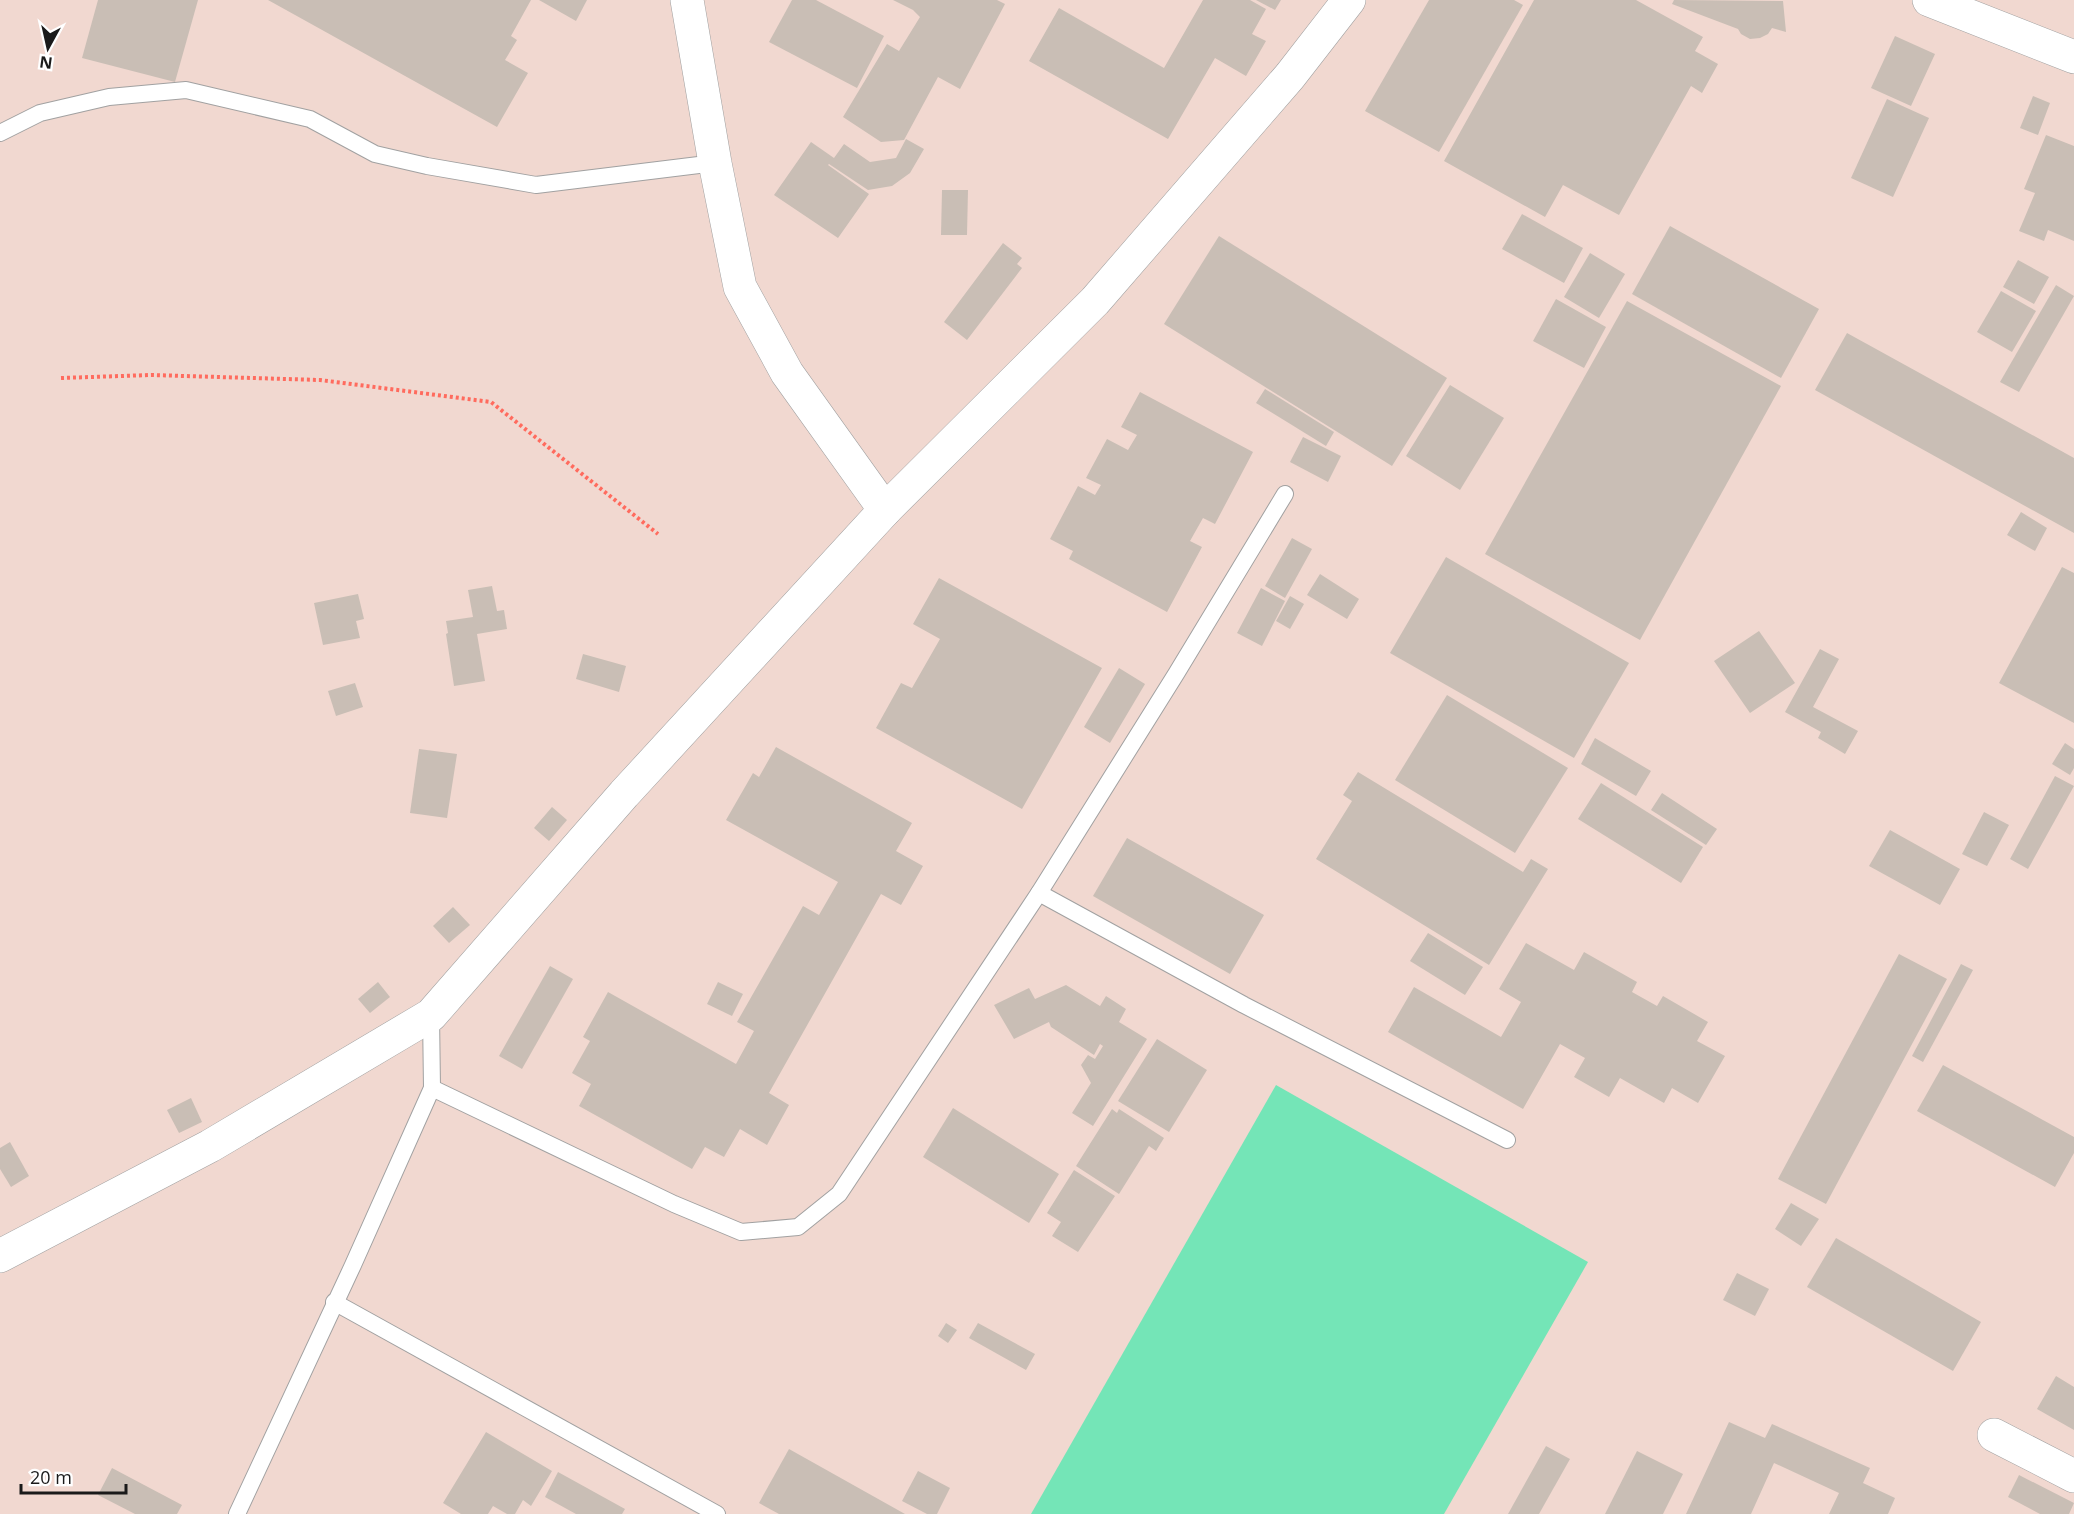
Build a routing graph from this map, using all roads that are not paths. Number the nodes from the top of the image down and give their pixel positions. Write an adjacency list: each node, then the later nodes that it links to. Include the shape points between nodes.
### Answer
1 (687, 0): 6 (street)
2 (1349, 0): 8 (street, via 1290,76 1095,301)
3 (1929, 0): 4 (street)
4 (2074, 57)
5 (0, 133): 6 (lane, via 40,113 109,97 186,90 310,119 375,154 536,185)
6 (715, 162): 8 (street, via 740,287 787,373)
7 (1285, 494): 9 (lane)
8 (885, 510): 10 (street, via 624,794)
9 (1039, 893): 11 (lane, via 839,1194 798,1227 741,1232); 12 (lane, via 1254,1011)
10 (431, 1015): 11 (lane); 13 (street, via 210,1146)
11 (432, 1088): 14 (lane)
12 (1507, 1140)
13 (0, 1256)
14 (334, 1302): 17 (lane); 18 (lane)
15 (1994, 1436): 16 (street)
16 (2074, 1476)
17 (237, 1514)
18 (717, 1514)

